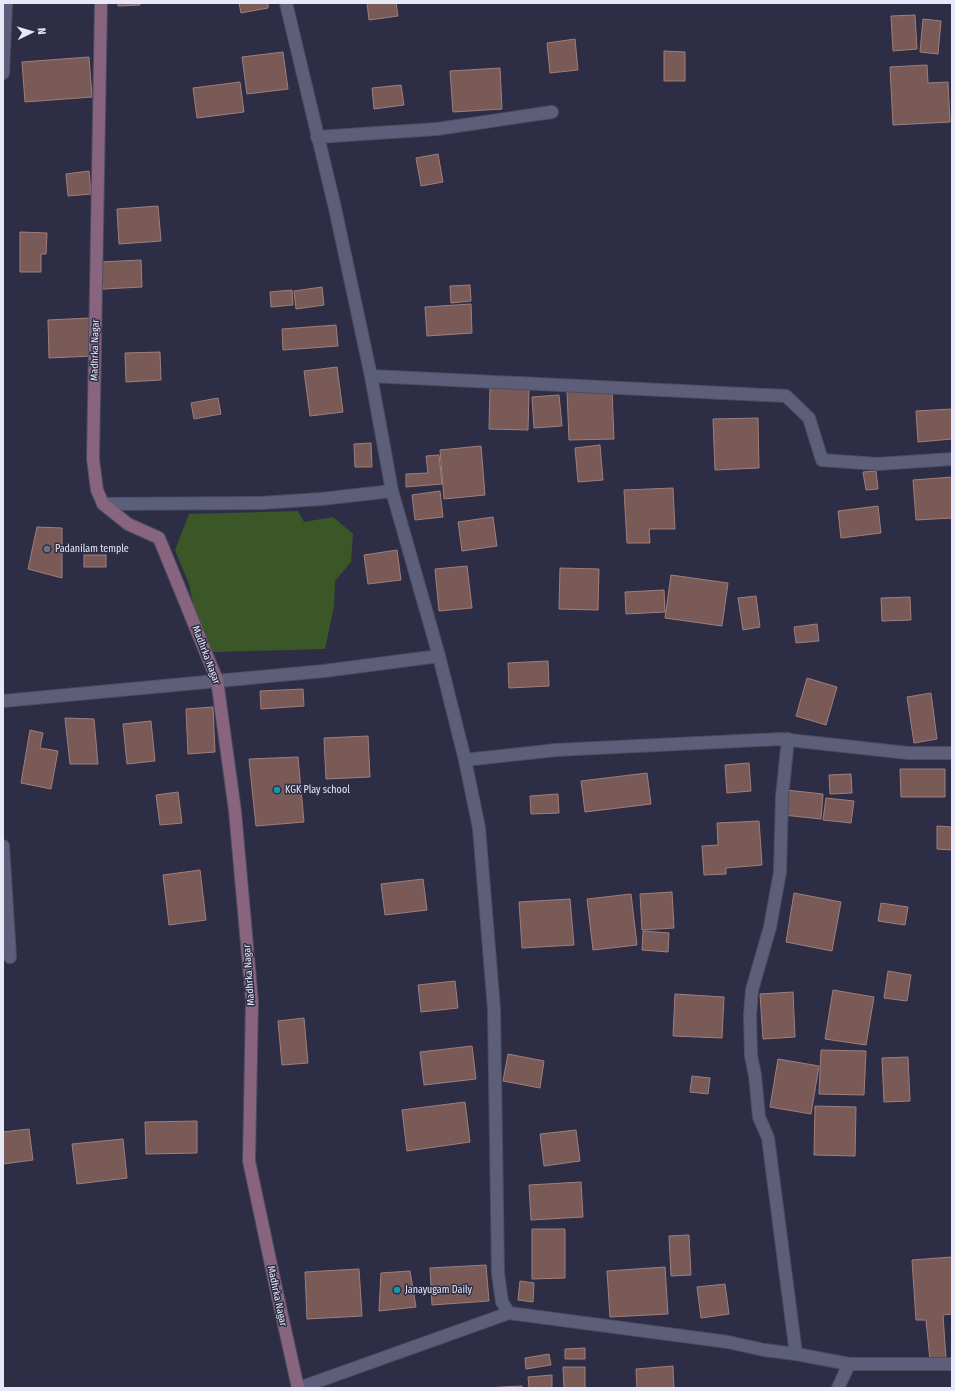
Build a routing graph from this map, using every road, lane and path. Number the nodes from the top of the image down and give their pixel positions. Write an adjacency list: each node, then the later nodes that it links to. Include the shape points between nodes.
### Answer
1 (6, 3): 4 (street)
2 (101, 3): 10 (street, Madhrka Nagar, via 93,459 97,490)
3 (286, 3): 6 (street)
4 (3, 73)
5 (552, 112): 6 (street, via 437,128)
6 (317, 137): 7 (street)
7 (371, 376): 8 (street, via 786,396 809,418 822,460 877,464); 9 (street)
8 (952, 459)
9 (392, 491): 10 (street, via 260,503); 11 (street)
10 (103, 504): 12 (street, Madhrka Nagar, via 128,524 159,538)
11 (439, 656): 12 (street, via 324,671); 16 (street)
12 (217, 680): 13 (street); 23 (street, Madhrka Nagar, via 235,811 252,1001 249,1161)
13 (3, 701)
14 (788, 739): 15 (street, via 908,753); 16 (street, via 556,750); 20 (street, via 782,797 780,872 770,927 752,990 750,1015 751,1056 758,1118 768,1138)
15 (952, 753)
16 (465, 760): 19 (street, via 479,828 494,1009 498,1273 502,1302)
17 (3, 846): 18 (street)
18 (10, 957)
19 (509, 1313): 20 (street, via 728,1342); 23 (street)
20 (796, 1354): 21 (street)
21 (849, 1364): 22 (street); 24 (street)
22 (952, 1364)
23 (298, 1388)
24 (838, 1388)

